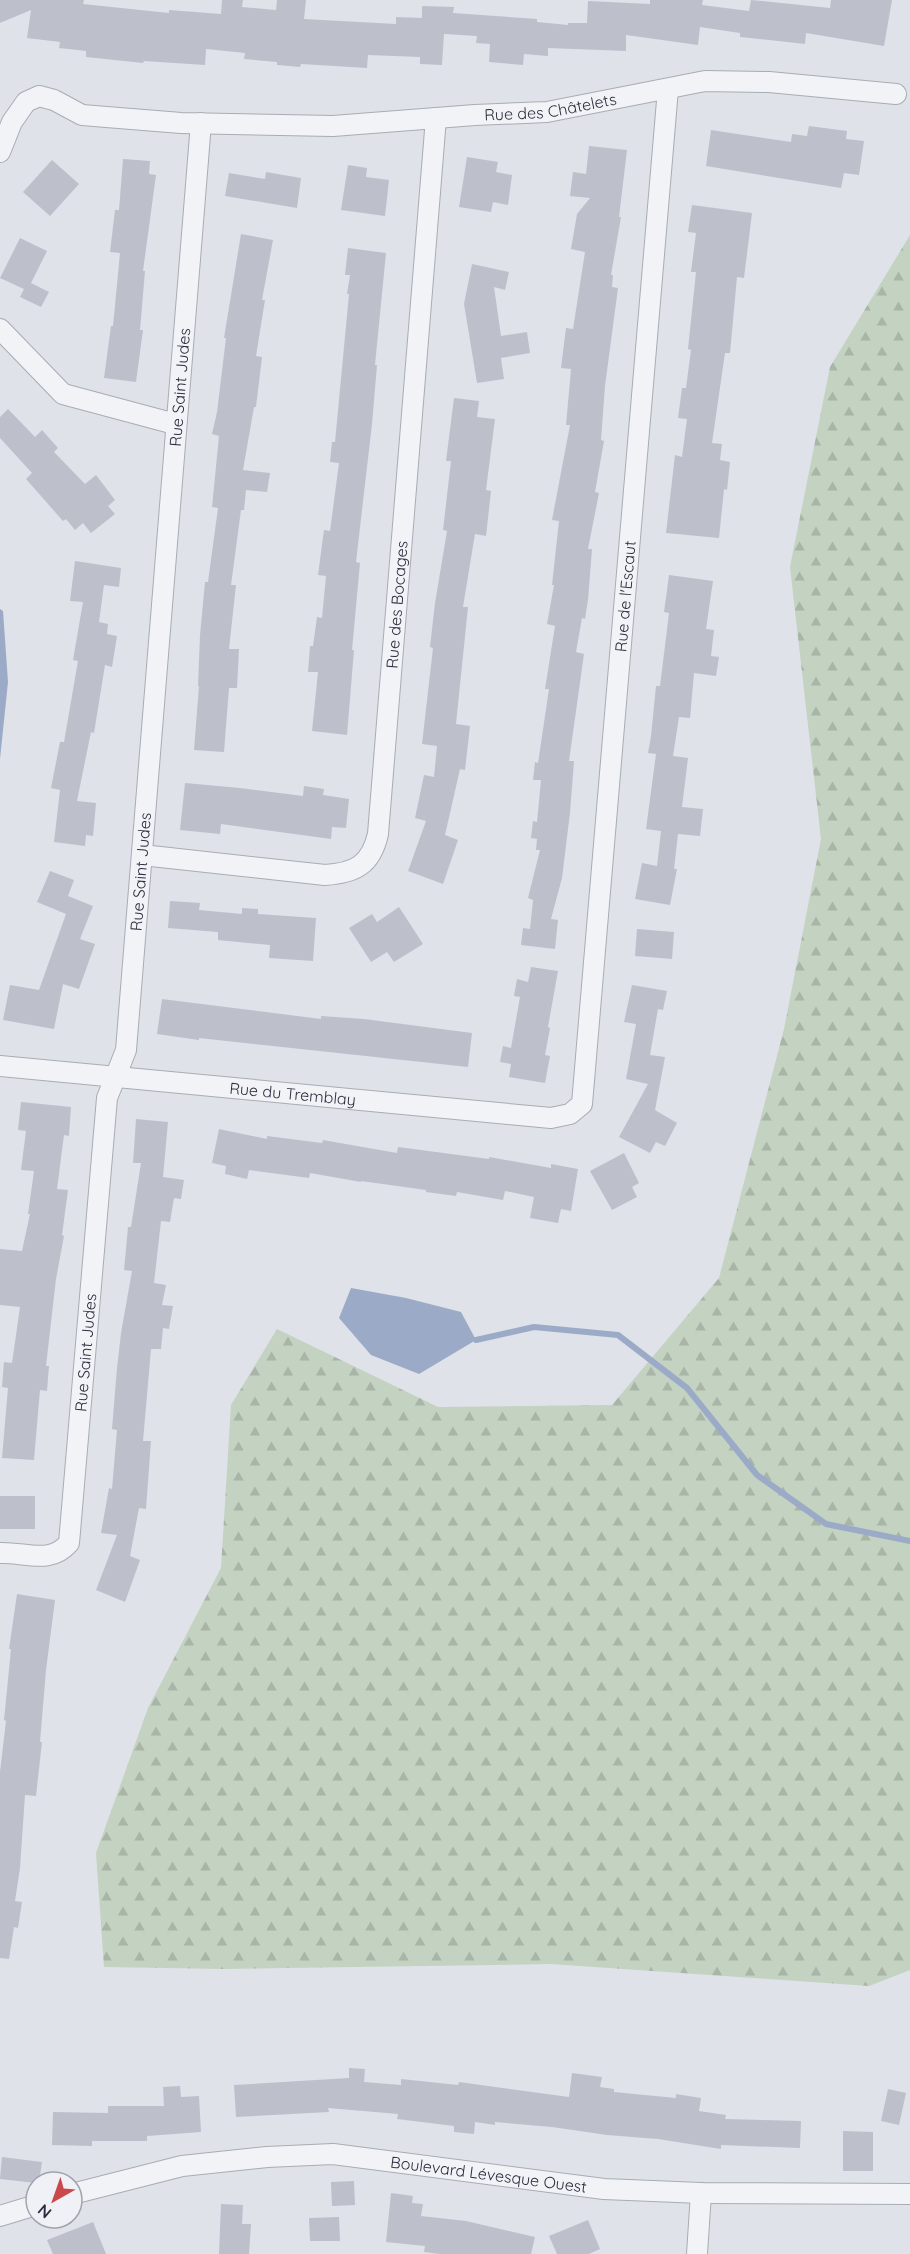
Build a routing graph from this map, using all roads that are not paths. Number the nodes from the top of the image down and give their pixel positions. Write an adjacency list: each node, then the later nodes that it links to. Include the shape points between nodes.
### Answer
1 (668, 90): 2 (street, Rue des Châtelets, via 705,81 769,81); 3 (street, Rue des Châtelets, via 547,112); 11 (street, Rue de l'Escaut)
2 (896, 94)
3 (436, 118): 4 (street, Rue des Châtelets, via 333,126); 8 (street, Rue des Bocages, via 375,846 371,855 353,870 325,875)
4 (201, 123): 5 (street, Rue des Châtelets, via 82,115 39,96 26,102 12,122); 7 (street, Rue Saint Judes)
5 (0, 152)
6 (0, 329): 7 (street, via 63,394)
7 (175, 424): 8 (street, Rue Saint Judes)
8 (142, 855): 10 (street, Rue Saint Judes, via 126,1050)
9 (0, 1066): 10 (street, Rue du Tremblay)
10 (116, 1076): 11 (street, Rue du Tremblay, via 551,1118 570,1114); 12 (street, Rue Saint Judes, via 107,1098 69,1543 49,1557)
11 (582, 1104)
12 (0, 1553)
13 (84, 2191): 14 (street, Boulevard Lévesque Ouest, via 182,2166 333,2154 604,2189)
14 (701, 2193): 15 (street, Boulevard Lévesque Ouest); 18 (street)
15 (910, 2193)
16 (24, 2209): 17 (street)
17 (0, 2216)
18 (697, 2254)

